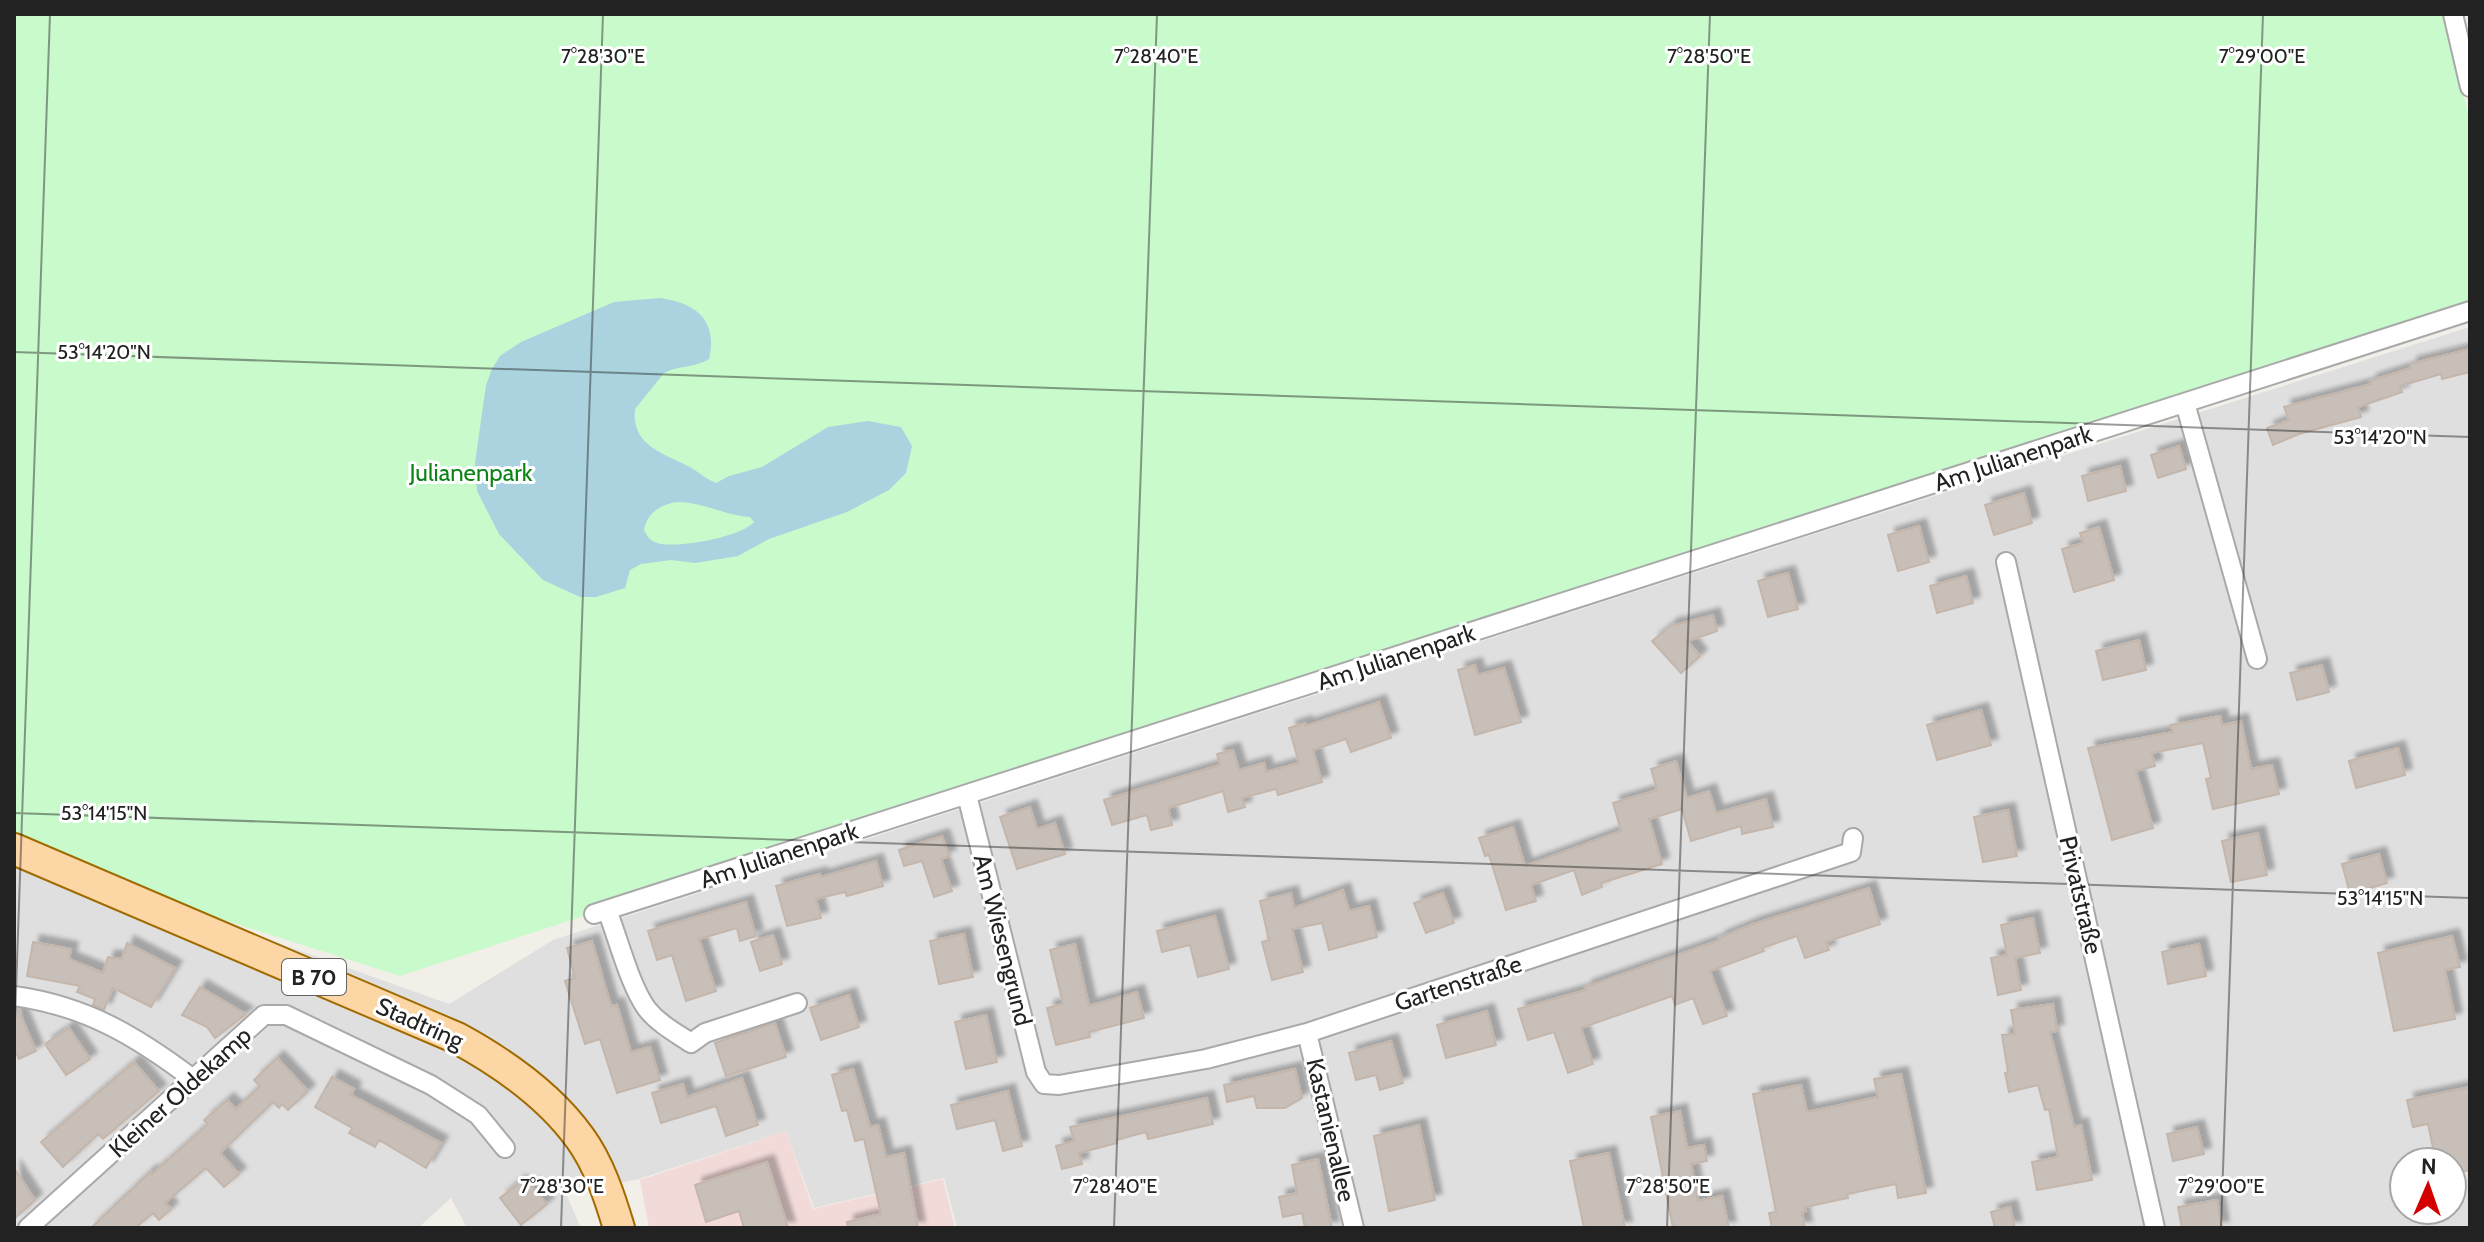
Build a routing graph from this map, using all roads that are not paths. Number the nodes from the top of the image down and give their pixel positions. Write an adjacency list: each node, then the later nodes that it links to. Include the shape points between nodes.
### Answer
1 (2453, 14): 2 (street)
2 (2470, 87)
3 (2470, 311): 4 (street, Am Julianenpark)
4 (2185, 403): 6 (street); 7 (street, Am Julianenpark)
5 (2006, 562): 19 (street, Privatstraße)
6 (2257, 659)
7 (967, 795): 11 (street, Am Julianenpark, via 600,912 648,1010 691,1043 705,1033); 14 (street, Am Wiesengrund, via 1036,1072)
8 (1853, 838): 12 (street, Gartenstraße, via 1851,852)
9 (14, 849): 17 (main road, Stadtring / B 70, via 492,1057 581,1138)
10 (14, 996): 13 (street, via 67,1006 110,1024)
11 (797, 1003)
12 (1307, 1033): 14 (street, Gartenstraße, via 1206,1059); 18 (street, Kastanienallee)
13 (193, 1079): 15 (street, Kleiner Oldekamp, via 264,1015 286,1015 443,1092 478,1115); 16 (street, Kleiner Oldekamp)
14 (1044, 1084)
15 (505, 1148)
16 (28, 1228)
17 (619, 1228)
18 (1354, 1228)
19 (2155, 1228)

